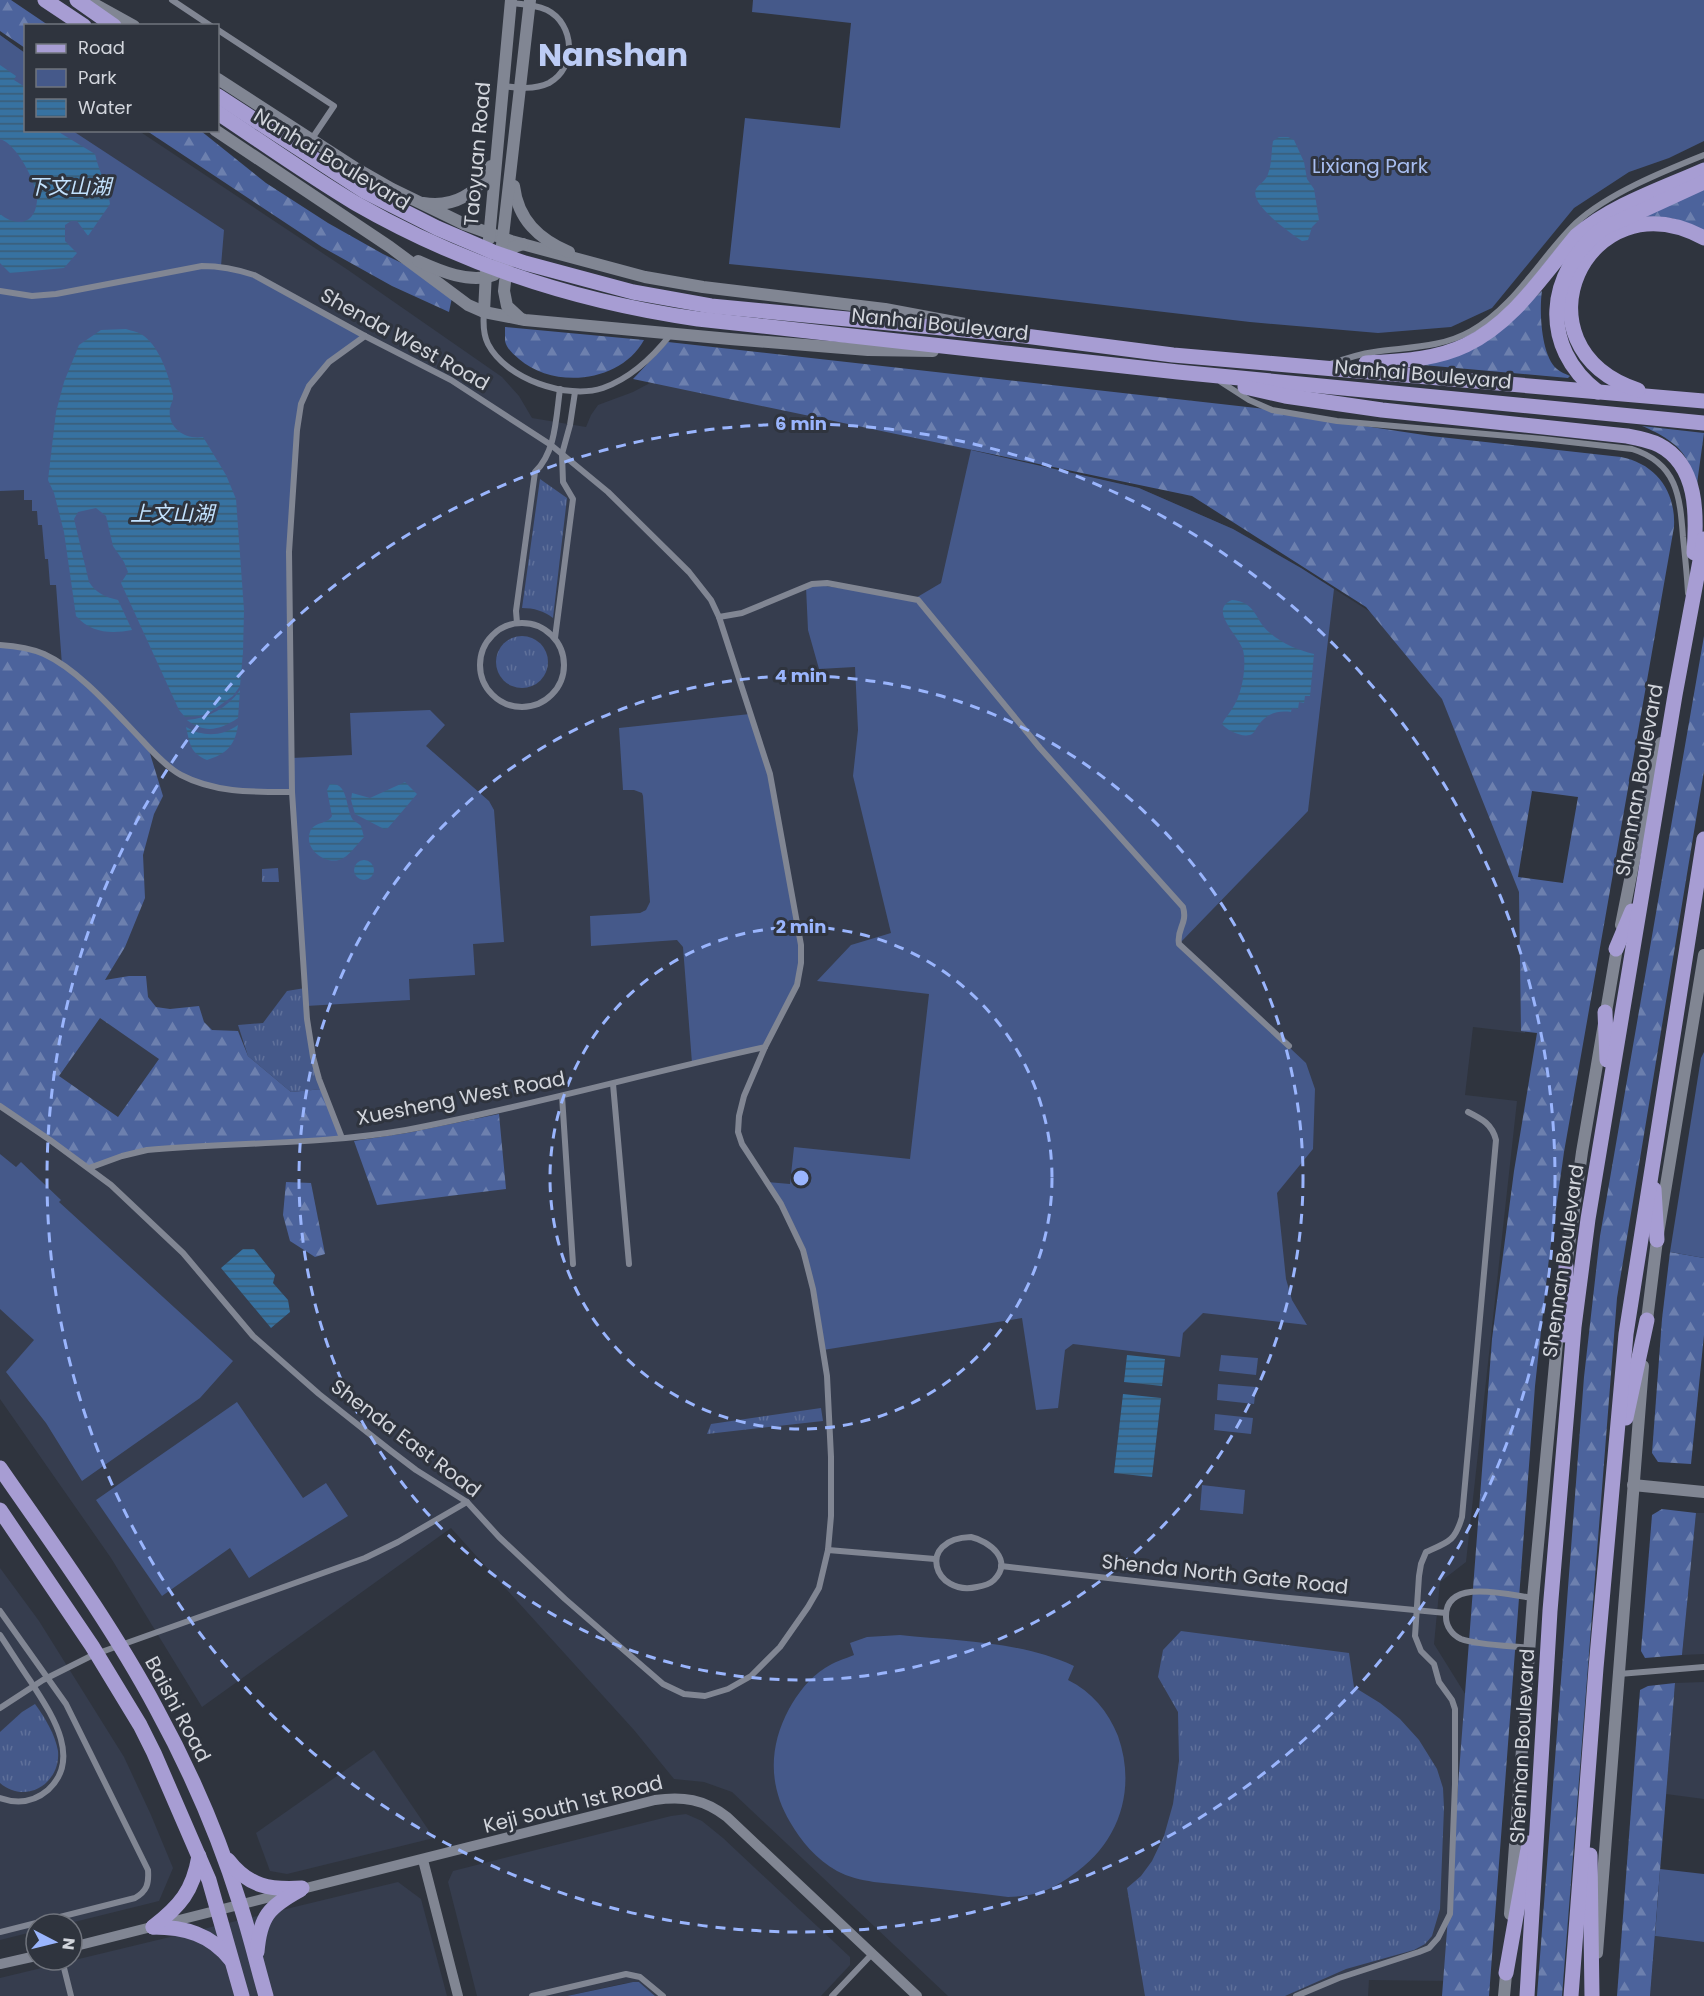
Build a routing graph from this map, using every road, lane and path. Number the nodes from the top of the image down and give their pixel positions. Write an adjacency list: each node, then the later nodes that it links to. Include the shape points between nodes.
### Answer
1 (45, 0): 7 (main road)
2 (77, 0): 8 (main road)
3 (87, 0): 9 (main road)
4 (172, 0): 10 (street)
5 (511, 1): 6 (street); 13 (main road, Taoyuan Road)
6 (529, 2): 14 (main road, Taoyuan Road); 14 (street, via 559,20 569,38 569,50 558,76 541,86)
7 (79, 24)
8 (111, 24)
9 (130, 24)
10 (208, 24)
11 (219, 31): 18 (street, via 334,106)
12 (219, 80): 18 (main road)
13 (502, 86): 14 (street); 19 (main road, Taoyuan Road)
14 (521, 88): 21 (main road, Taoyuan Road)
15 (219, 97): 38 (main road, Nanhai Boulevard, via 331,171 397,209 493,252 556,273 711,306)
16 (219, 114): 39 (main road, Nanhai Boulevard, via 326,186 373,212 462,256 545,285 658,313)
17 (218, 132): 29 (main road)
18 (311, 140): 24 (main road)
19 (496, 151): 24 (main road, via 487,175 473,192 447,203); 26 (main road, Taoyuan Road)
20 (1704, 155): 40 (street, via 1621,192 1577,222 1491,318 1472,330 1455,339 1374,352)
21 (512, 163): 28 (main road, Taoyuan Road); 30 (main road, via 516,201 528,224 553,244)
22 (1704, 170): 40 (main road, via 1601,218 1576,236 1518,307 1465,346 1416,360)
23 (1704, 182): 48 (main road, via 1602,229 1576,253 1560,285 1560,338 1575,369 1601,394)
24 (415, 201): 25 (main road)
25 (464, 224): 26 (main road); 31 (main road, via 476,235 476,259 472,267)
26 (489, 237): 28 (main road); 32 (main road, Taoyuan Road)
27 (1704, 238): 46 (main road, via 1669,224 1621,231 1596,248 1575,281 1571,300 1574,332 1590,360 1615,380)
28 (510, 244): 30 (main road); 32 (main road, Taoyuan Road, via 508,255)
29 (390, 247): 31 (main road); 34 (main road)
30 (603, 267): 38 (main road, via 645,278 885,309)
31 (449, 273): 32 (main road)
32 (493, 276): 34 (main road, Taoyuan Road); 35 (main road, via 505,302)
33 (0, 291): 37 (street, Shenda West Road, via 32,296 56,294 184,268 221,266 254,275)
34 (484, 312): 35 (main road); 44 (street, via 486,337 497,356 528,378)
35 (525, 320): 36 (main road)
36 (672, 333): 39 (main road, via 868,350); 45 (street, via 629,375 604,387)
37 (365, 336): 50 (street, Shenda West Road, via 451,380); 59 (street, via 329,362 309,386 301,404 289,561)
38 (1025, 336): 41 (main road, Nanhai Boulevard, via 1173,355)
39 (994, 351): 42 (main road, Nanhai Boulevard)
40 (1330, 364): 41 (main road)
41 (1298, 365): 46 (main road, Nanhai Boulevard)
42 (1178, 372): 43 (main road); 48 (main road, Nanhai Boulevard)
43 (1221, 382): 53 (street, via 1272,410 1645,453 1666,471 1679,498); 53 (main road, via 1360,407 1647,440 1668,451 1689,480 1696,510)
44 (560, 389): 45 (street); 50 (street)
45 (575, 392): 51 (street)
46 (1664, 397): 47 (main road, Nanhai Boulevard)
47 (1704, 401)
48 (1643, 416): 49 (main road, Nanhai Boulevard)
49 (1704, 423)
50 (551, 445): 51 (street, Shenda West Road); 55 (street, via 535,472 516,611)
51 (562, 454): 54 (street, Shenda West Road, via 609,492 689,572); 56 (street, via 563,482 573,499)
52 (1704, 539): 53 (main road, Shennan Boulevard)
53 (1690, 610): 58 (main road, Shennan Boulevard)
54 (719, 617): 65 (street, via 742,613 812,584 827,583 918,600 1040,748 1183,907 1185,920 1177,936 1179,944); 66 (street, Shenda West Road, via 770,774 800,930 801,963 796,985)
55 (518, 623): 56 (street, via 537,625); 56 (street, via 500,629 487,642 480,668 486,687 509,705 536,705 550,697 561,683 563,654)
56 (555, 638)
57 (0, 645): 59 (street, via 45,654 62,665 96,692 179,774 213,788)
58 (1675, 695): 61 (main road, Shennan Boulevard); 62 (main road, via 1650,780)
59 (292, 792): 72 (street, via 307,1019 319,1079)
60 (1704, 839): 73 (main road)
61 (1643, 886): 62 (main road); 68 (main road, Shennan Boulevard)
62 (1616, 949): 64 (main road)
63 (1704, 955): 75 (main road)
64 (1605, 1012): 68 (main road); 78 (main road)
65 (1288, 1046)
66 (765, 1047): 67 (street, Xuesheng West Road); 87 (street, Shenda East Road, via 744,1096 738,1132 782,1204 803,1251 813,1289 827,1376 831,1457)
67 (613, 1084): 69 (street, Xuesheng West Road); 77 (street)
68 (1608, 1095): 81 (main road, Shennan Boulevard, via 1574,1327)
69 (562, 1096): 72 (street, Xuesheng West Road, via 405,1130); 76 (street)
70 (0, 1107): 74 (street, Shenda East Road)
71 (1468, 1112): 91 (street, via 1485,1121 1494,1130 1496,1140 1462,1517 1448,1544 1426,1552)
72 (342, 1138): 74 (street, Xuesheng West Road, via 147,1150)
73 (1653, 1156): 75 (main road); 84 (main road, via 1626,1334)
74 (89, 1168): 85 (street, Shenda East Road, via 183,1253 253,1336 391,1451)
75 (1657, 1240): 79 (main road)
76 (573, 1264)
77 (629, 1264)
78 (1566, 1266): 81 (main road); 90 (main road, via 1553,1364)
79 (1647, 1320): 82 (main road); 84 (main road)
80 (0, 1468): 102 (main road, Baishi Road, via 135,1669 177,1748)
81 (1561, 1474): 99 (main road, Shennan Boulevard)
82 (1633, 1485): 83 (main road); 97 (main road)
83 (1704, 1492)
84 (1611, 1494): 100 (main road)
85 (467, 1502): 87 (street, Shenda East Road, via 589,1621 663,1684 684,1694 705,1696 728,1689 751,1676 780,1647 819,1588); 98 (street, via 365,1558 93,1655 43,1680)
86 (0, 1510): 103 (main road, Baishi Road, via 77,1622 140,1725)
87 (828, 1550): 88 (street)
88 (935, 1559): 89 (street, via 952,1540 971,1537 994,1548); 89 (street, via 940,1574 956,1587 964,1588 990,1583)
89 (1001, 1566): 91 (street, Shenda North Gate Road)
90 (1533, 1598): 93 (street, via 1467,1591 1451,1601); 95 (main road)
91 (1416, 1610): 93 (street, Shenda North Gate Road); 126 (street, via 1417,1644 1434,1664 1439,1682 1455,1709 1450,1914 1429,1947)
92 (0, 1611): 109 (street, via 66,1704 148,1870 149,1883 135,1898)
93 (1446, 1613): 95 (street, via 1451,1631 1462,1639)
94 (0, 1635): 101 (street, via 53,1718 64,1757 60,1774 43,1793 22,1801)
95 (1530, 1648): 117 (main road)
96 (1704, 1666): 97 (street)
97 (1619, 1674): 130 (main road)
98 (0, 1708)
99 (1540, 1780): 117 (main road); 128 (main road, Shennan Boulevard)
100 (1589, 1783): 129 (main road); 130 (main road)
101 (0, 1798)
102 (221, 1851): 105 (main road, via 251,1882 284,1890); 106 (main road, Baishi Road)
103 (199, 1856): 107 (main road, Baishi Road); 108 (main road, via 185,1898)
104 (423, 1860): 105 (street, Keji South 1st Road); 111 (street, Keji South 1st Road, via 655,1800 691,1799 710,1805 727,1817); 121 (street)
105 (302, 1888): 106 (street, Keji South 1st Road); 113 (main road, via 270,1909 261,1928)
106 (241, 1905): 107 (street, Keji South 1st Road); 113 (main road, Baishi Road)
107 (219, 1910): 108 (street, Keji South 1st Road); 114 (main road, Baishi Road)
108 (153, 1927): 110 (street, Keji South 1st Road); 114 (main road, via 182,1929 203,1936 224,1950)
109 (0, 1932)
110 (84, 1944)
111 (872, 1953): 124 (street); 125 (street, Keji South 1st Road)
112 (24, 1959): 115 (street)
113 (256, 1960): 120 (main road, Baishi Road)
114 (232, 1962): 119 (main road, Baishi Road)
115 (0, 1964)
116 (65, 1972): 118 (street)
117 (1506, 1973): 127 (main road)
118 (71, 1996)
119 (242, 1996)
120 (266, 1996)
121 (458, 1996)
122 (532, 1996): 123 (street, via 626,1974 640,1977)
123 (663, 1996)
124 (831, 1996)
125 (917, 1996)
126 (1296, 1996)
127 (1504, 1996)
128 (1527, 1996)
129 (1571, 1996)
130 (1593, 1996)

